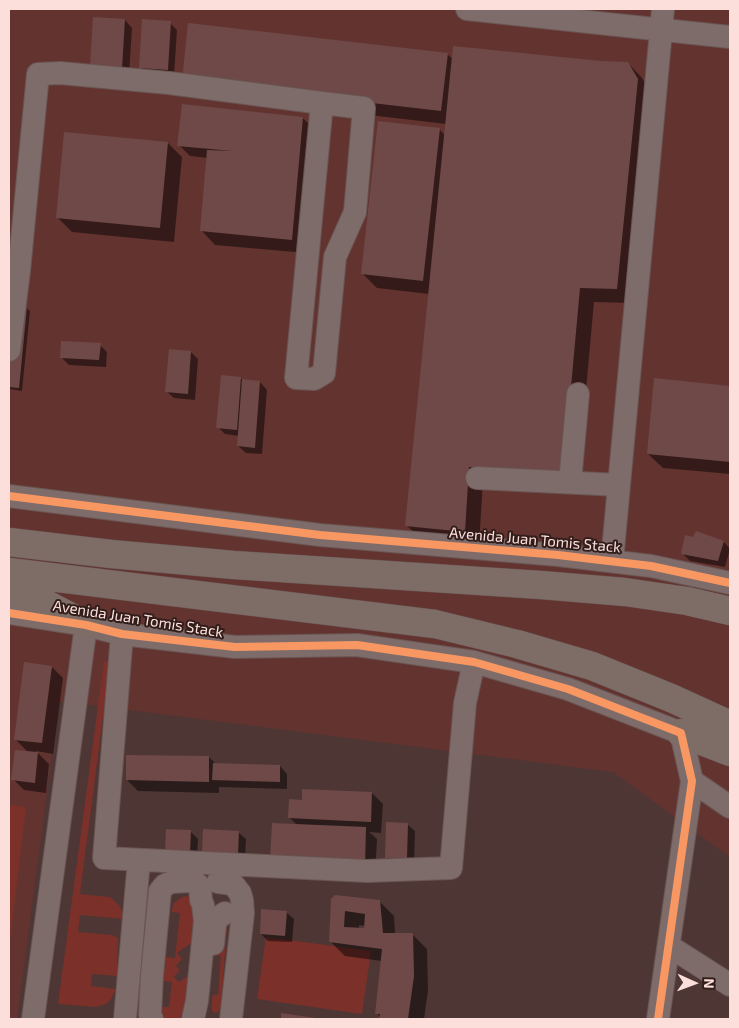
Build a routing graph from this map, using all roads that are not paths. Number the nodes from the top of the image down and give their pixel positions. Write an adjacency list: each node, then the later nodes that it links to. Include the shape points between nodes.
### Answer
1 (467, 9): 2 (street)
2 (575, 15): 3 (street)
3 (662, 19): 4 (street); 10 (street)
4 (730, 37)
5 (322, 103): 5 (street, via 364,108 355,212 335,257 324,373 314,379 296,378); 6 (street, via 169,84 60,73 38,74)
6 (9, 350)
7 (578, 394): 9 (street)
8 (477, 478): 9 (street)
9 (570, 482): 10 (street)
10 (619, 485): 13 (street)
11 (9, 496): 13 (street, Avenida Juan Tomis Stack, via 320,535)
12 (9, 542): 17 (main road, via 234,565 625,592 686,600)
13 (612, 561): 15 (street, Avenida Juan Tomis Stack)
14 (9, 572): 22 (main road, Avenida Juan Tomis Stack, via 435,624 592,666)
15 (730, 583)
16 (9, 589): 19 (main road)
17 (730, 611)
18 (9, 613): 19 (street, Avenida Juan Tomis Stack)
19 (86, 624): 20 (street, Avenida Juan Tomis Stack); 33 (street)
20 (122, 634): 21 (street, Avenida Juan Tomis Stack, via 235,647 357,645); 27 (street, via 104,858)
21 (474, 662): 23 (street, Avenida Juan Tomis Stack, via 568,689); 28 (street, via 465,703 452,868 367,871)
22 (730, 725)
23 (681, 733): 24 (main road); 25 (street)
24 (730, 752)
25 (692, 781): 26 (street); 31 (street)
26 (730, 807)
27 (139, 860): 28 (street); 34 (street)
28 (245, 866): 30 (street)
29 (202, 902): 30 (street, via 214,915); 30 (street, via 204,889 218,882 228,886 234,895); 35 (street, via 200,887 190,881 172,882 160,891 152,975); 36 (street, via 205,921)
30 (234, 913): 39 (street, via 218,918 215,924 207,1012); 40 (street)
31 (669, 946): 32 (street); 41 (street)
32 (730, 985)
33 (33, 1019)
34 (125, 1019)
35 (152, 1019)
36 (193, 1019)
37 (200, 1019): 38 (street)
38 (205, 1019)
39 (210, 1019)
40 (231, 1019)
41 (658, 1019)

